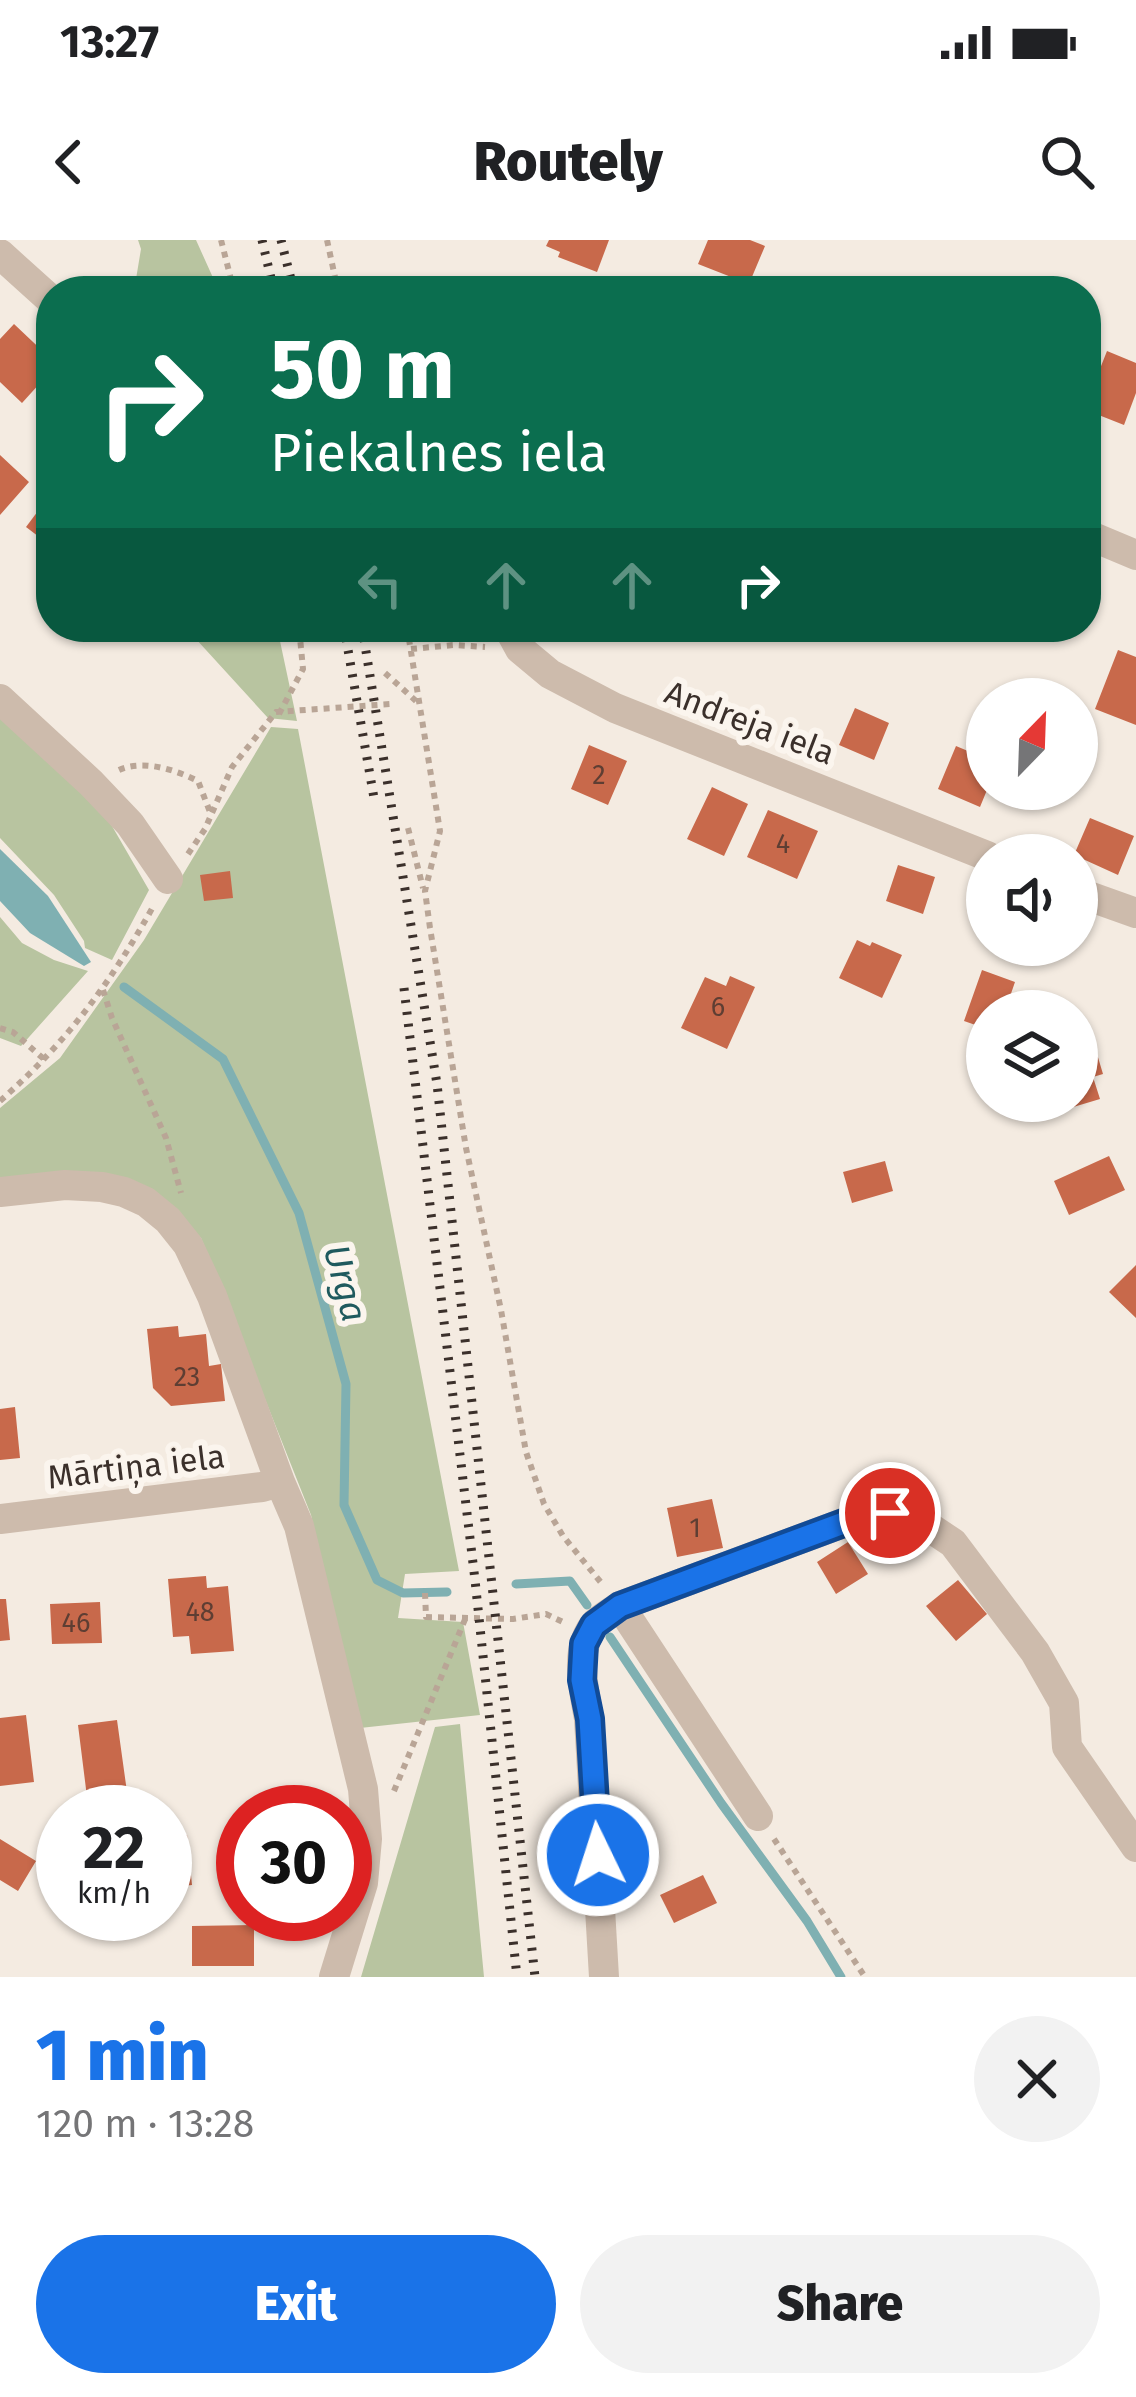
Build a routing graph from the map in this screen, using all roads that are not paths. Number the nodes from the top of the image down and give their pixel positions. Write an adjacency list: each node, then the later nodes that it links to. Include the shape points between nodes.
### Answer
1 (0, 254): 2 (street)
2 (36, 286)
3 (1101, 540): 4 (street)
4 (1136, 554)
5 (518, 642): 7 (street, Andreja iela, via 550,674 615,708)
6 (0, 699): 8 (street, via 130,824)
7 (966, 848)
8 (168, 879)
9 (1098, 899): 10 (street)
10 (1136, 913)
11 (0, 1192): 12 (street, via 102,1187 146,1202 168,1220 212,1295)
12 (280, 1482): 13 (street, Mārtiņa iela); 17 (street, via 314,1580 363,1789 363,1883)
13 (0, 1519)
14 (620, 1606): 15 (street); 16 (street, via 865,1515 914,1517 953,1544 1035,1652 1064,1703 1067,1747); 18 (street, via 589,1634 582,1680)
15 (758, 1816)
16 (1136, 1847)
17 (334, 1977)
18 (604, 1977)

